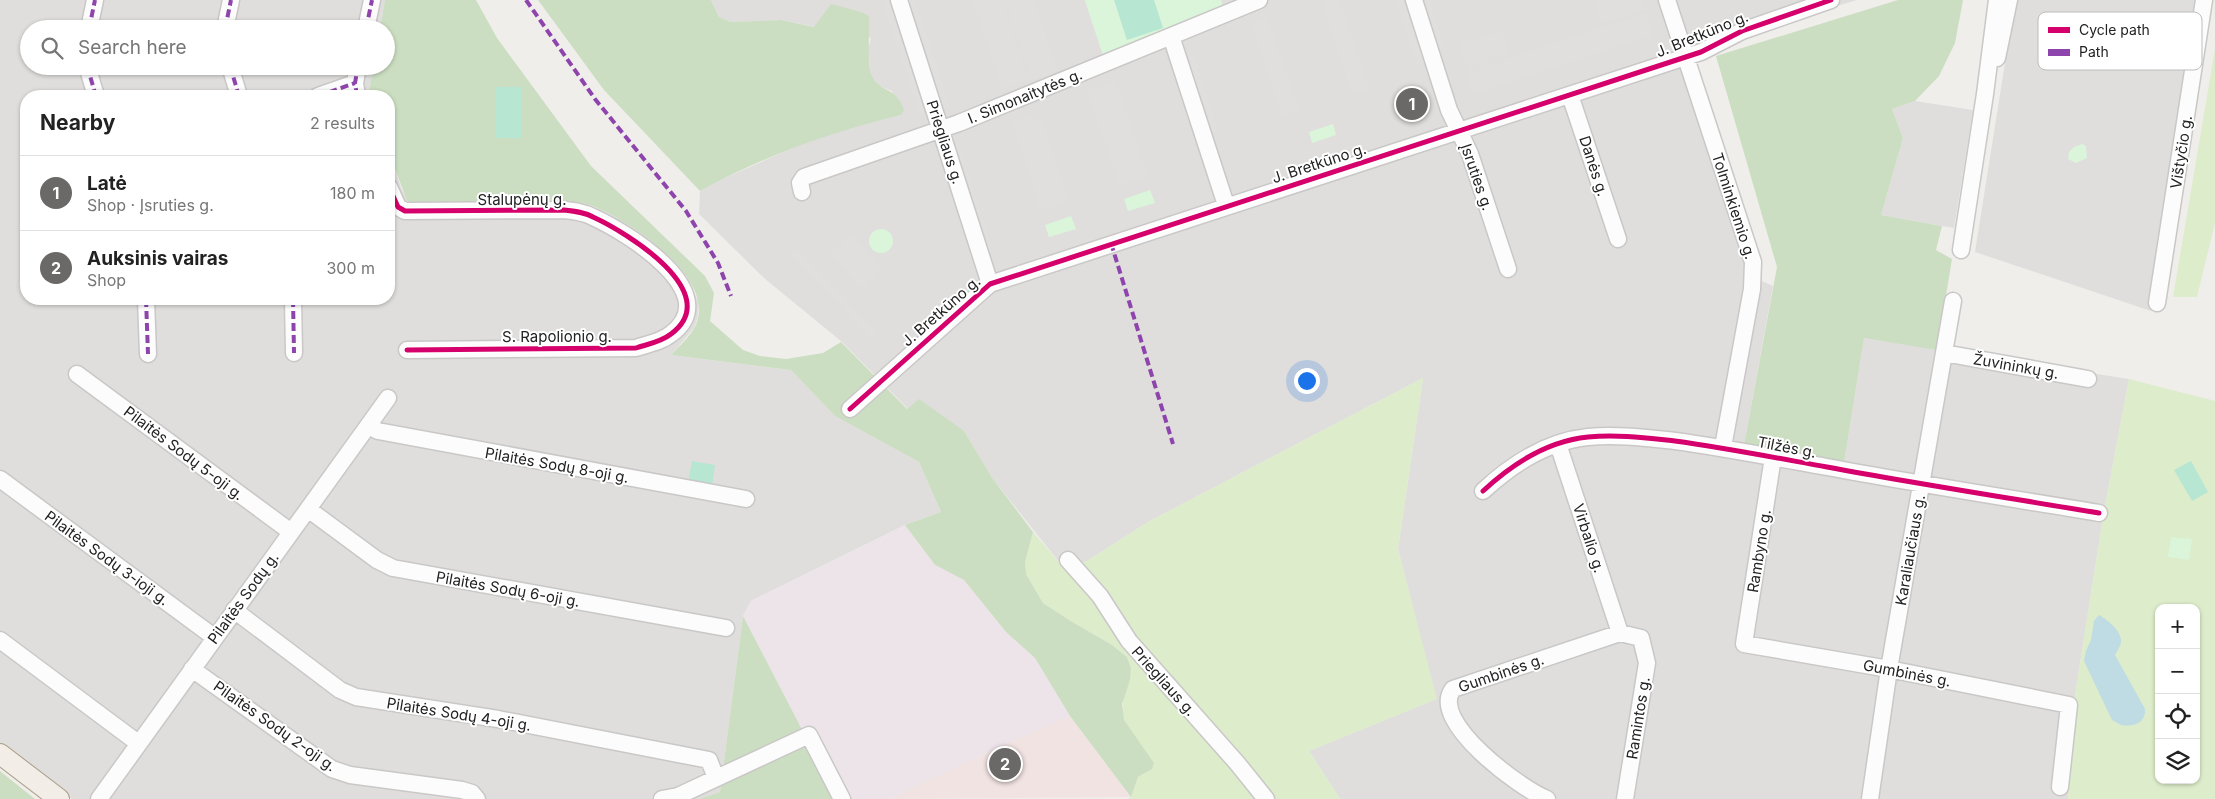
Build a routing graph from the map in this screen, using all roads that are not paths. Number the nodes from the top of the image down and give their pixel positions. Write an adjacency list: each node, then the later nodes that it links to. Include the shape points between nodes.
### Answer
1 (95, 0): 13 (street)
2 (231, 0): 14 (street)
3 (372, 0): 15 (street)
4 (899, 0): 27 (street, Priegliaus g.)
5 (1259, 0): 16 (street, I. Simonaitytės g.)
6 (1414, 0): 28 (street, Įsruties g.)
7 (1667, 0): 17 (street, Tolminkiemio g.)
8 (1831, 0): 17 (street, J. Bretkūno g., via 1742,31)
9 (1996, 0): 26 (street)
10 (2009, 0): 26 (street, via 2000,49)
11 (2204, 0): 12 (street, Vištyčio g.)
12 (2202, 13)
13 (91, 20)
14 (227, 20)
15 (368, 20)
16 (1171, 36): 27 (street, I. Simonaitytės g.); 31 (street)
17 (1685, 57): 25 (street, J. Bretkūno g.); 51 (street, Tolminkiemio g., via 1753,268)
18 (2193, 70): 37 (street, Vištyčio g.)
19 (90, 75): 22 (street)
20 (233, 75): 23 (street)
21 (357, 75): 24 (street)
22 (94, 90)
23 (237, 90)
24 (356, 90)
25 (1570, 94): 28 (street, J. Bretkūno g.); 32 (street, Danės g.)
26 (1986, 94): 33 (street)
27 (941, 130): 29 (street, I. Simonaitytės g., via 804,177 800,183); 35 (street, Priegliaus g.)
28 (1459, 130): 31 (street, J. Bretkūno g.); 34 (street, Įsruties g.)
29 (802, 192)
30 (395, 201): 40 (street, Stalupėnų g., via 405,211 564,210 593,217 653,254 680,282)
31 (1226, 206): 35 (street, J. Bretkūno g.)
32 (1618, 239)
33 (1961, 250)
34 (1508, 269)
35 (990, 284): 48 (street, J. Bretkūno g.)
36 (1953, 301): 43 (street, Karaliaučiaus g.)
37 (2157, 304)
38 (146, 305): 44 (street)
39 (293, 305): 42 (street)
40 (688, 306): 41 (street, S. Rapolionio g., via 672,334 636,348)
41 (407, 350)
42 (294, 353)
43 (1944, 353): 46 (street, Žuvininkų g.); 54 (street, Karaliaučiaus g.)
44 (148, 354)
45 (77, 374): 59 (street, Pilaitės Sodų 5-oji g.)
46 (2088, 380)
47 (388, 398): 49 (street, Pilaitės Sodų g.)
48 (850, 409)
49 (369, 426): 56 (street, Pilaitės Sodų 8-oji g., via 378,431); 57 (street, Pilaitės Sodų g.)
50 (1558, 444): 51 (street, Tilžės g., via 1605,436 1650,438); 55 (street, Tilžės g., via 1516,464); 63 (street, Virbalio g.)
51 (1723, 448): 52 (street, Tilžės g.)
52 (1773, 457): 54 (street, Tilžės g.); 66 (street, Rambyno g.)
53 (0, 479): 64 (street, Pilaitės Sodų 3-ioji g.)
54 (1921, 483): 58 (street, Tilžės g.); 68 (street, Karaliaučiaus g.)
55 (1483, 491)
56 (746, 499)
57 (308, 509): 59 (street, Pilaitės Sodų g.); 62 (street, Pilaitės Sodų 6-oji g., via 377,560 393,568)
58 (2099, 513)
59 (291, 532): 61 (street, Pilaitės Sodų g.)
60 (1068, 560): 79 (street, Priegliaus g., via 1100,596 1129,641)
61 (234, 610): 64 (street, Pilaitės Sodų g.); 71 (street, Pilaitės Sodų 4-oji g., via 340,690 356,697 498,719 709,760)
62 (726, 628)
63 (1620, 633): 80 (street, Gumbinės g., via 1453,689 1449,694 1454,718 1477,751 1533,794); 81 (street, Ramintos g., via 1641,638 1647,663)
64 (214, 637): 67 (street, Pilaitės Sodų g.)
65 (0, 640): 69 (street)
66 (1744, 644): 68 (street, Gumbinės g.)
67 (192, 668): 69 (street, Pilaitės Sodų g.); 76 (street, Pilaitės Sodų 2-oji g., via 332,769 462,790)
68 (1889, 668): 72 (street, Gumbinės g., via 2069,705); 82 (street, Karaliaučiaus g.)
69 (138, 743): 75 (street, Pilaitės Sodų g.)
70 (0, 754): 74 (main road)
71 (716, 778): 73 (street); 78 (street, via 809,735)
72 (2060, 786)
73 (687, 796): 77 (street)
74 (59, 799)
75 (99, 799)
76 (477, 799)
77 (662, 799)
78 (842, 799)
79 (1266, 799)
80 (1547, 799)
81 (1625, 799)
82 (1870, 799)

